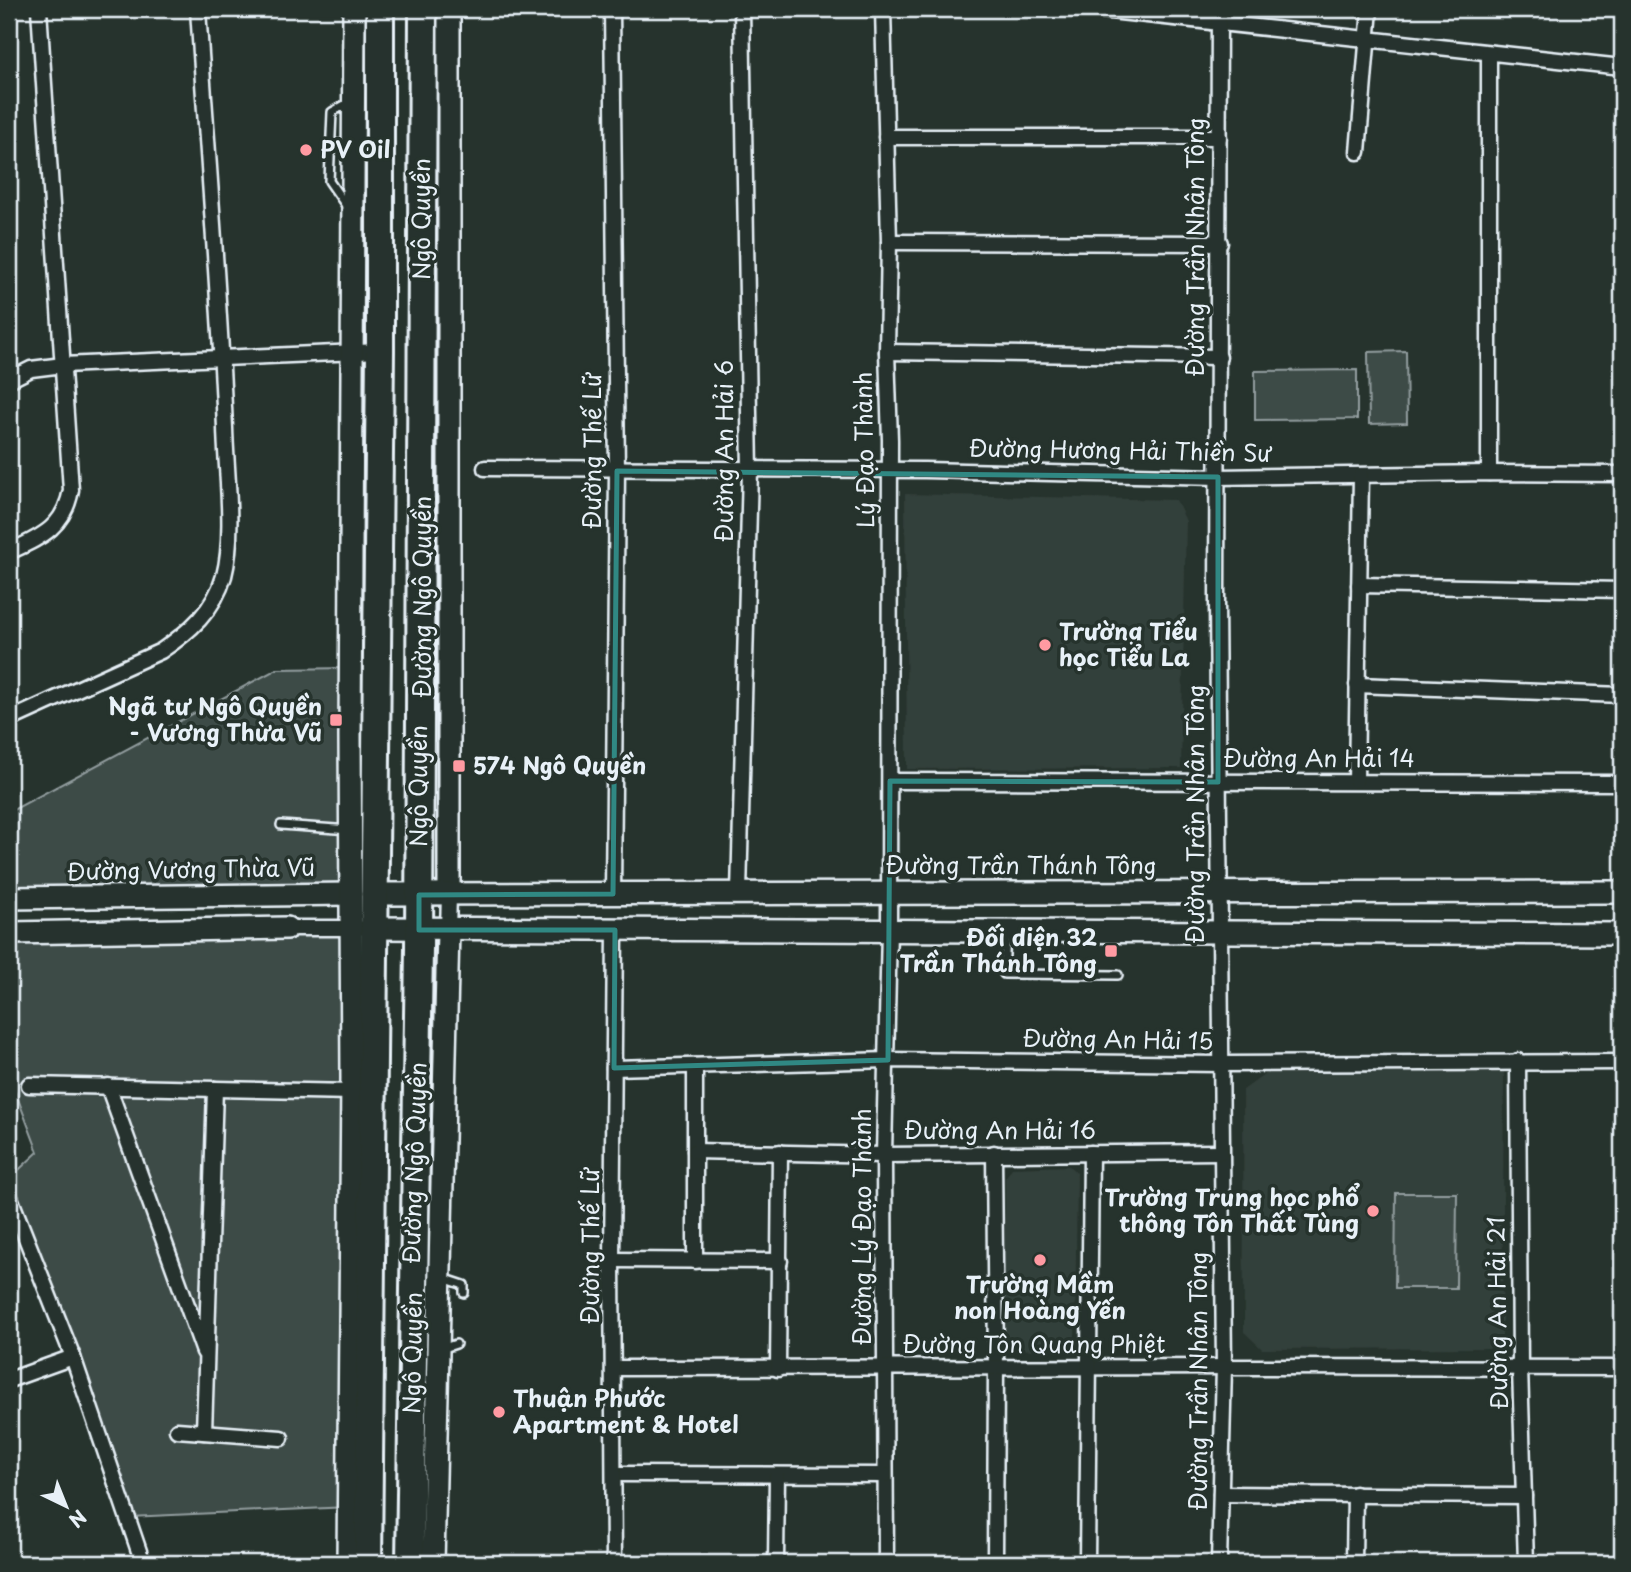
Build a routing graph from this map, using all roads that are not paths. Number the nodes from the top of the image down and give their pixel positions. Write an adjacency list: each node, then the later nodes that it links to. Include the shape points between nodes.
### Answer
1 (39, 9): 31 (street)
2 (198, 9): 29 (street)
3 (354, 9): 16 (street)
4 (380, 9): 20 (highway, Ngô Quyền)
5 (423, 9): 59 (highway, Ngô Quyền)
6 (449, 9): 60 (street, Đường Ngô Quyền)
7 (612, 9): 36 (street, Đường Thế Lữ)
8 (742, 9): 34 (street, Đường An Hải 6)
9 (883, 9): 17 (street, Lý Đạo Thành)
10 (1092, 9): 12 (street)
11 (1370, 9): 13 (street)
12 (1218, 16): 13 (street); 18 (street, Đường Trần Nhân Tông)
13 (1367, 40): 14 (street); 22 (street)
14 (1489, 53): 15 (street); 37 (street)
15 (1622, 67)
16 (353, 100): 19 (street); 21 (lane, via 332,112)
17 (886, 137): 18 (street); 24 (street, Lý Đạo Thành)
18 (1219, 137): 25 (street, Đường Trần Nhân Tông)
19 (353, 143): 20 (lane); 21 (lane); 23 (street)
20 (381, 143): 27 (highway, Ngô Quyền)
21 (331, 144): 23 (lane, via 329,181)
22 (1358, 152)
23 (353, 215): 26 (street)
24 (889, 242): 25 (street); 28 (street, Lý Đạo Thành)
25 (1220, 243): 30 (street, Đường Trần Nhân Tông)
26 (352, 351): 27 (street); 29 (street); 52 (street)
27 (380, 351): 57 (highway, Ngô Quyền)
28 (887, 352): 30 (street); 35 (street, Lý Đạo Thành)
29 (222, 356): 31 (street); 46 (street, via 229,537 223,577 214,599 202,618 160,651)
30 (1219, 357): 40 (street, Đường Trần Nhân Tông)
31 (63, 365): 32 (street, via 31,369); 41 (street, via 69,503 52,528)
32 (9, 380)
33 (485, 468): 36 (street, Đường Hương Hải Thiền Sư)
34 (750, 470): 35 (street, Đường Hương Hải Thiền Sư); 36 (street, Đường Hương Hải Thiền Sư); 53 (street, Đường An Hải 6)
35 (890, 470): 40 (street, Đường Hương Hải Thiền Sư); 47 (street, Lý Đạo Thành)
36 (617, 471): 58 (street, Đường Thế Lữ)
37 (1489, 473): 38 (street, Đường Hương Hải Thiền Sư); 39 (street, Đường Hương Hải Thiền Sư)
38 (1622, 474)
39 (1360, 476): 40 (street, Đường Hương Hải Thiền Sư); 42 (street)
40 (1218, 477): 49 (street, Đường Trần Nhân Tông)
41 (9, 552)
42 (1359, 585): 43 (street); 44 (street)
43 (1622, 590)
44 (1357, 685): 45 (street); 48 (street)
45 (1622, 695)
46 (9, 720)
47 (890, 781): 49 (street, Đường An Hải 14); 54 (street, Lý Đạo Thành)
48 (1356, 781): 49 (street, Đường An Hải 14); 50 (street, Đường An Hải 14)
49 (1218, 782): 56 (street, Đường Trần Nhân Tông)
50 (1622, 783)
51 (281, 825): 52 (lane)
52 (351, 830): 57 (street)
53 (739, 892): 54 (street, Đường Trần Thánh Tông); 58 (street, Đường Trần Thánh Tông)
54 (888, 892): 56 (street, Đường Trần Thánh Tông); 64 (street, Đường Lý Đạo Thành)
55 (1622, 892): 56 (street, Đường Trần Thánh Tông)
56 (1219, 893): 69 (street, Đường Trần Nhân Tông)
57 (363, 894): 59 (street, Đường Vương Thừa Vũ); 61 (street, Đường Vương Thừa Vũ); 63 (highway, Ngô Quyền)
58 (613, 894): 60 (street, Đường Trần Thánh Tông)
59 (419, 895): 60 (street, Đường Trần Thánh Tông); 65 (highway, Ngô Quyền)
60 (449, 895): 66 (street, Đường Ngô Quyền)
61 (9, 898)
62 (287, 928): 63 (street); 70 (street)
63 (362, 928): 65 (street); 82 (street); 117 (highway, Ngô Quyền)
64 (889, 929): 67 (street); 68 (street); 73 (street, Đường Lý Đạo Thành)
65 (419, 930): 66 (street); 118 (highway, Ngô Quyền)
66 (448, 930): 67 (street); 93 (street, Đường Ngô Quyền)
67 (615, 930): 78 (street, Đường Thế Lữ)
68 (1006, 930): 69 (street); 72 (lane, via 1004,974)
69 (1219, 931): 71 (street); 76 (street, Đường Trần Nhân Tông)
70 (9, 933)
71 (1622, 934)
72 (1118, 975)
73 (888, 1059): 76 (street, Đường An Hải 15); 77 (street, Đường An Hải 15); 88 (street, Đường Lý Đạo Thành)
74 (1518, 1061): 75 (street, Đường An Hải 15); 76 (street, Đường An Hải 15); 102 (street, Đường An Hải 21)
75 (1622, 1062)
76 (1221, 1064): 85 (street, Đường Trần Nhân Tông)
77 (695, 1066): 78 (street, Đường An Hải 15); 83 (street)
78 (614, 1068): 90 (street, Đường Thế Lữ)
79 (29, 1085): 80 (street)
80 (108, 1087): 81 (street); 96 (street)
81 (215, 1089): 82 (street); 96 (street)
82 (352, 1092): 116 (street)
83 (695, 1152): 84 (street, Đường An Hải 16); 91 (street)
84 (780, 1152): 88 (street, Đường An Hải 16); 92 (street)
85 (1221, 1152): 87 (street, Đường An Hải 16); 97 (street, Đường Trần Nhân Tông)
86 (994, 1153): 87 (street, Đường An Hải 16); 88 (street, Đường An Hải 16); 100 (street)
87 (1091, 1153): 101 (street)
88 (884, 1155): 99 (street, Đường Lý Đạo Thành)
89 (9, 1195): 95 (street)
90 (612, 1260): 91 (street); 98 (street, Đường Thế Lữ)
91 (695, 1261): 92 (street)
92 (779, 1261): 104 (street)
93 (439, 1276): 94 (lane, via 464,1285); 119 (street, Đường Ngô Quyền, via 447,1347)
94 (464, 1293)
95 (74, 1357): 105 (street); 115 (street)
96 (206, 1358): 107 (street)
97 (1224, 1367): 101 (street, Đường Tôn Quang Phiệt); 102 (street, Đường Tôn Quang Phiệt); 112 (street, Đường Trần Nhân Tông)
98 (614, 1368): 104 (street, Đường Tôn Quang Phiệt); 109 (street, Đường Thế Lữ)
99 (886, 1368): 100 (street, Đường Tôn Quang Phiệt); 104 (street, Đường Tôn Quang Phiệt); 111 (street, Đường Lý Đạo Thành)
100 (996, 1368): 101 (street, Đường Tôn Quang Phiệt); 123 (street)
101 (1090, 1368): 124 (street)
102 (1520, 1368): 103 (street, Đường Tôn Quang Phiệt); 114 (street, Đường An Hải 21)
103 (1622, 1368)
104 (778, 1369)
105 (9, 1380)
106 (177, 1430): 107 (street)
107 (204, 1432): 108 (street)
108 (281, 1438)
109 (614, 1474): 110 (street); 120 (street, Đường Thế Lữ)
110 (777, 1475): 111 (street); 121 (street)
111 (885, 1475): 122 (street, Đường Lý Đạo Thành)
112 (1221, 1494): 113 (street); 125 (street, Đường Trần Nhân Tông)
113 (1354, 1494): 114 (street); 126 (street)
114 (1524, 1496): 127 (street, Đường An Hải 21)
115 (143, 1563)
116 (348, 1563)
117 (368, 1563)
118 (410, 1563)
119 (433, 1563)
120 (614, 1563)
121 (776, 1563)
122 (886, 1563)
123 (995, 1563)
124 (1087, 1563)
125 (1219, 1563)
126 (1354, 1563)
127 (1526, 1563)

